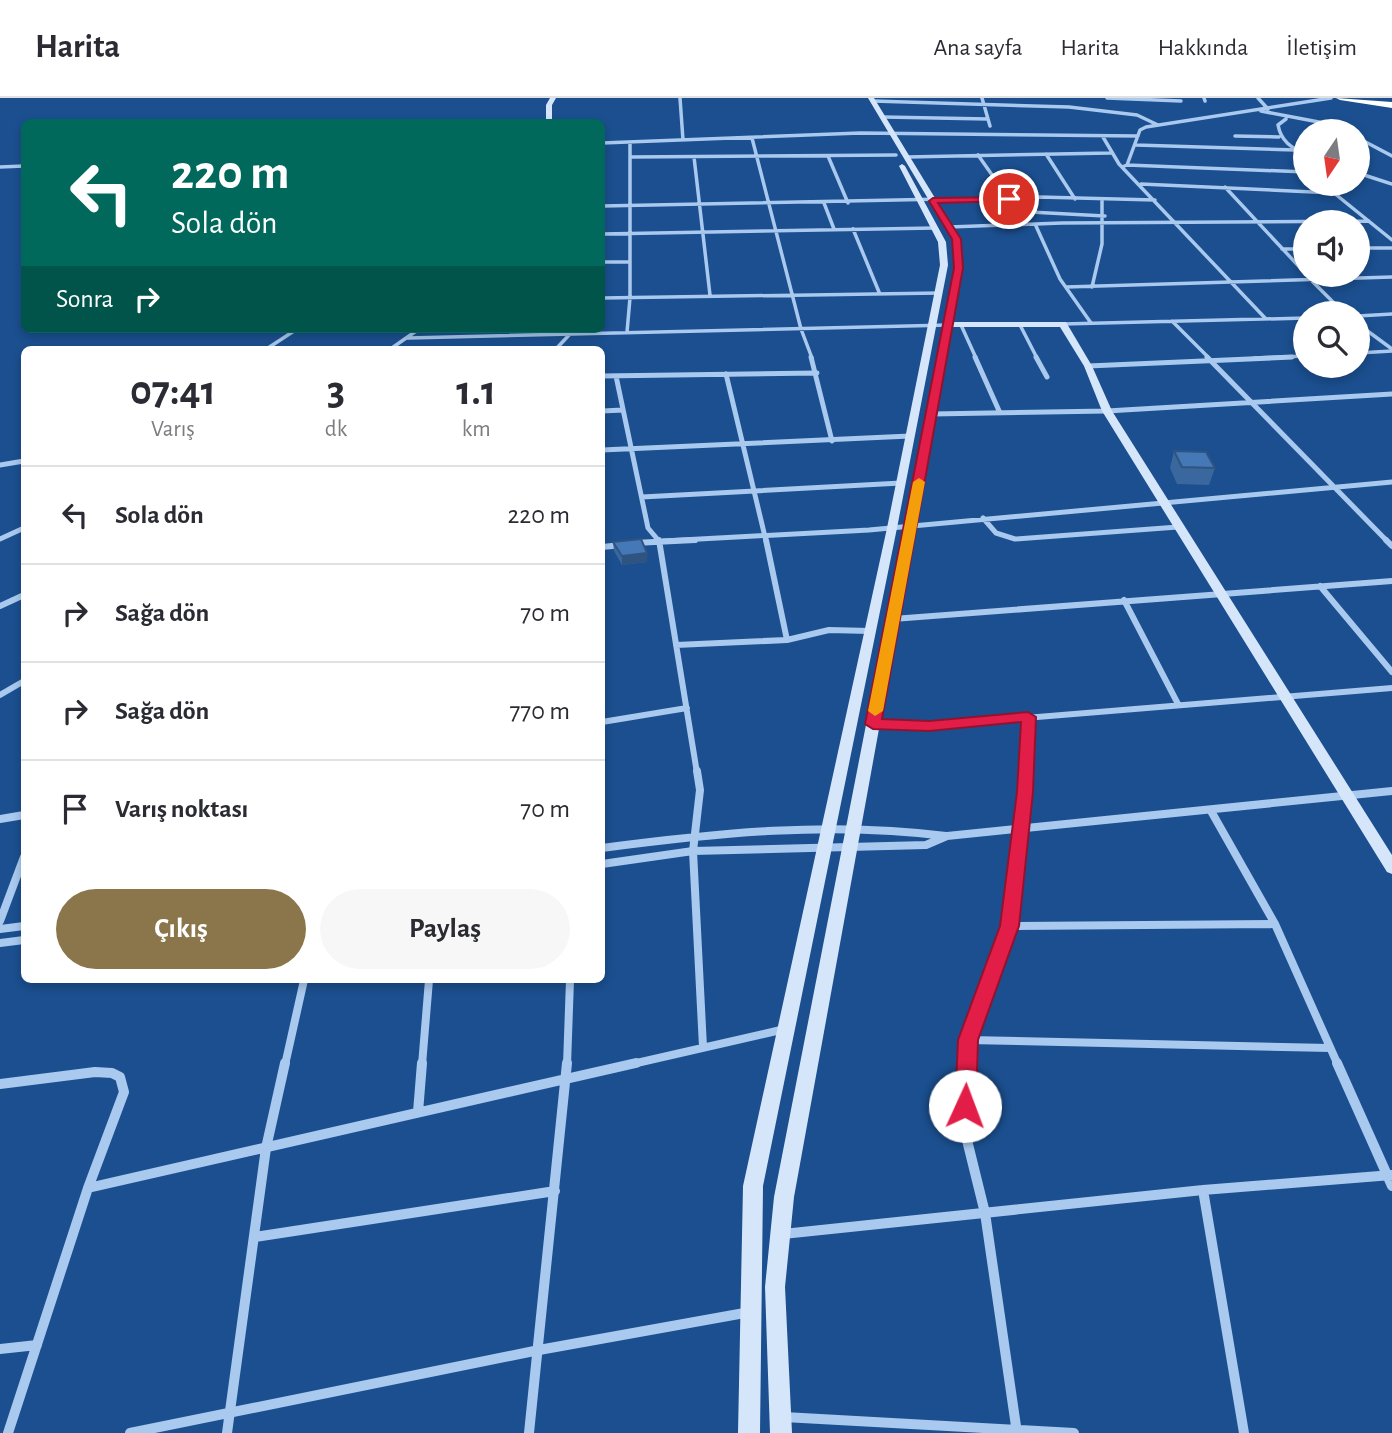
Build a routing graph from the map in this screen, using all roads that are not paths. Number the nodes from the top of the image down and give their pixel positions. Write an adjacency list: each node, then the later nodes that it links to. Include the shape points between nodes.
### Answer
1 (553, 98): 19 (main road)
2 (680, 98): 31 (street)
3 (982, 98): 14 (street)
4 (1107, 98): 10 (street); 17 (street)
5 (1258, 98): 15 (street)
6 (1331, 98): 15 (street)
7 (1340, 98): 13 (highway)
8 (1367, 98): 13 (highway)
9 (869, 99): 11 (street); 18 (main road); 25 (main road)
10 (1169, 99): 12 (street)
11 (924, 100): 14 (street)
12 (1181, 101)
13 (1392, 103)
14 (982, 104): 17 (street); 20 (street)
15 (1268, 109): 16 (street)
16 (1258, 111): 21 (street); 23 (street)
17 (1106, 112): 23 (street, via 1137,115)
18 (883, 117): 20 (street); 25 (main road)
19 (549, 119)
20 (988, 119): 24 (street)
21 (1289, 119): 22 (street); 29 (street, via 1278,125)
22 (1293, 119)
23 (1158, 125): 27 (street, via 1142,129)
24 (990, 126)
25 (888, 134): 26 (street); 30 (street); 42 (main road)
26 (1103, 136): 27 (street); 38 (street)
27 (1138, 136): 35 (street)
28 (1235, 136): 29 (street)
29 (1279, 137): 36 (street)
30 (752, 138): 31 (street); 46 (street)
31 (683, 140): 32 (street)
32 (630, 142): 33 (street); 44 (street)
33 (605, 143)
34 (1370, 144): 43 (street)
35 (1136, 145): 37 (street); 48 (street)
36 (1293, 148)
37 (1293, 150)
38 (1111, 153): 39 (street); 48 (street)
39 (1046, 154): 40 (street); 57 (street)
40 (978, 155): 42 (street); 55 (street)
41 (828, 156): 42 (street); 46 (street); 62 (street)
42 (902, 156): 60 (main road)
43 (1392, 156)
44 (631, 157): 45 (street); 66 (street)
45 (694, 157): 46 (street); 64 (street)
46 (757, 158): 63 (street)
47 (21, 166): 49 (street)
48 (1124, 166): 50 (street); 52 (street)
49 (0, 167)
50 (1293, 172)
51 (1370, 177): 53 (street)
52 (1141, 184): 54 (street); 59 (street)
53 (1392, 184)
54 (1225, 187): 67 (street, via 1334,193); 70 (street)
55 (1009, 199): 56 (street); 57 (street, via 1033,195)
56 (988, 200): 60 (street); 68 (street, via 996,208)
57 (1075, 200): 58 (street)
58 (1102, 200): 59 (street); 69 (street)
59 (1155, 200): 73 (street)
60 (927, 201): 62 (street); 76 (main road)
61 (824, 203): 62 (street); 63 (street); 77 (street)
62 (848, 203)
63 (769, 204): 64 (street); 79 (street)
64 (701, 205): 66 (street); 80 (street)
65 (605, 206): 66 (street)
66 (631, 206): 82 (street)
67 (1355, 210)
68 (1024, 211): 69 (street); 75 (street)
69 (1105, 216): 74 (street)
70 (1256, 222): 71 (street); 73 (street); 86 (street)
71 (1293, 222)
72 (1370, 222): 83 (street)
73 (1178, 223): 74 (street); 94 (street)
74 (1104, 224): 75 (street); 96 (street)
75 (1033, 225): 76 (street); 95 (street)
76 (942, 228): 78 (street); 100 (main road, via 944,265); 112 (main road, via 956,239)
77 (834, 229): 78 (street); 79 (street)
78 (853, 229): 98 (street)
79 (776, 230): 80 (street); 99 (street)
80 (704, 231): 82 (street); 101 (street)
81 (605, 234): 82 (street)
82 (631, 234): 90 (street)
83 (1392, 240)
84 (1370, 248): 85 (street)
85 (1392, 248)
86 (1282, 249): 87 (street); 88 (street)
87 (1293, 249)
88 (1293, 260)
89 (605, 262): 90 (street)
90 (630, 262): 103 (street)
91 (1392, 277): 92 (street)
92 (1370, 278)
93 (1293, 281): 94 (street)
94 (1232, 284): 96 (street); 108 (street)
95 (1066, 287): 96 (street); 110 (street)
96 (1091, 287)
97 (1318, 287): 104 (street)
98 (879, 292): 99 (street); 100 (street)
99 (792, 293): 101 (street); 115 (street)
100 (939, 293): 114 (main road)
101 (710, 295): 103 (street)
102 (605, 298): 103 (street)
103 (630, 298): 116 (street)
104 (1332, 301)
105 (1392, 314): 106 (street)
106 (1370, 315)
107 (1293, 318): 108 (street)
108 (1266, 319): 109 (street)
109 (1172, 321): 110 (street); 130 (street)
110 (1091, 323): 111 (street)
111 (1063, 324): 113 (main road); 131 (main road)
112 (955, 325): 113 (main road); 114 (street); 142 (street); 143 (main road)
113 (1020, 325): 136 (street)
114 (932, 326): 115 (street); 144 (main road)
115 (801, 329): 116 (street); 132 (street)
116 (627, 332): 120 (street)
117 (291, 333): 124 (street)
118 (414, 333): 123 (street)
119 (598, 333): 122 (street)
120 (605, 333)
121 (1370, 333): 127 (street)
122 (570, 334): 123 (street); 126 (street)
123 (408, 338): 125 (street)
124 (271, 346)
125 (395, 346)
126 (559, 346)
127 (1392, 350): 128 (street)
128 (1370, 352)
129 (1293, 357): 130 (street)
130 (1211, 362): 131 (street); 138 (street)
131 (1088, 366): 141 (main road)
132 (817, 373): 133 (street); 145 (street)
133 (726, 374): 135 (street); 146 (street)
134 (605, 376): 135 (street)
135 (616, 376): 139 (street)
136 (1047, 377)
137 (1392, 394): 138 (street)
138 (1254, 403): 141 (street); 153 (street)
139 (623, 410): 140 (street); 147 (street)
140 (605, 411)
141 (1107, 411): 142 (street); 156 (main road)
142 (1000, 413): 143 (street)
143 (932, 414): 158 (main road)
144 (911, 436): 145 (street); 152 (main road)
145 (832, 441): 146 (street)
146 (744, 444): 147 (street); 154 (street)
147 (633, 448): 148 (street); 155 (street)
148 (605, 450)
149 (21, 462): 150 (street)
150 (0, 465)
151 (1392, 482): 153 (street)
152 (901, 483): 154 (street); 159 (main road)
153 (1338, 488): 156 (street); 165 (street)
154 (756, 493): 155 (street); 162 (street)
155 (642, 497): 164 (street, via 648,528)
156 (1163, 504): 157 (street); 160 (main road)
157 (983, 518): 158 (street); 160 (street, via 998,537 1015,538)
158 (911, 524): 159 (street); 173 (main road)
159 (892, 527): 162 (street); 174 (main road)
160 (1178, 527): 169 (main road)
161 (21, 529): 163 (street)
162 (765, 536): 164 (street); 175 (street)
163 (0, 539)
164 (659, 540): 166 (street); 176 (street)
165 (1392, 546)
166 (605, 547)
167 (1392, 581): 168 (street)
168 (1320, 586): 169 (street); 177 (street)
169 (1222, 592): 171 (street); 181 (main road)
170 (21, 596): 172 (street)
171 (1124, 600): 173 (street); 182 (street)
172 (0, 606)
173 (893, 619): 186 (main road)
174 (870, 631): 175 (street, via 829,630); 192 (main road)
175 (787, 640): 176 (street)
176 (676, 645): 183 (street)
177 (1392, 672)
178 (21, 683): 180 (street)
179 (1392, 688): 181 (street)
180 (0, 695)
181 (1286, 696): 182 (street); 188 (main road)
182 (1178, 704): 184 (street)
183 (687, 708): 185 (street); 195 (street, via 700,790)
184 (1028, 717): 186 (street, via 929,726); 193 (street)
185 (605, 722)
186 (873, 724): 194 (main road)
187 (1392, 791): 188 (street)
188 (1347, 795): 189 (street); 203 (main road)
189 (1211, 811): 193 (street); 205 (street)
190 (21, 814): 191 (street)
191 (0, 819)
192 (827, 828): 194 (street); 195 (street); 197 (main road)
193 (1021, 828): 196 (street); 207 (street)
194 (854, 829): 196 (street); 198 (main road)
195 (696, 836): 199 (street); 200 (street)
196 (947, 836): 198 (street, via 926,845)
197 (825, 845): 198 (street); 200 (street); 214 (main road)
198 (850, 846): 228 (main road)
199 (605, 848)
200 (693, 851): 201 (street); 216 (street)
201 (605, 864)
202 (21, 865): 204 (street)
203 (1392, 868)
204 (0, 921)
205 (1275, 924): 207 (street); 217 (street)
206 (21, 926): 208 (street)
207 (1010, 926): 215 (street)
208 (0, 929)
209 (21, 940): 210 (street)
210 (0, 943)
211 (303, 983): 221 (street)
212 (429, 983): 220 (street)
213 (570, 983): 218 (street)
214 (785, 1029): 216 (street); 230 (main road, via 753,1186)
215 (968, 1040): 217 (street); 227 (street, via 964,1128)
216 (703, 1047): 218 (street)
217 (1330, 1048): 222 (street)
218 (567, 1077): 220 (street); 226 (street)
219 (0, 1084): 224 (street, via 95,1072 120,1076 124,1092)
220 (418, 1112): 221 (street)
221 (266, 1148): 224 (street); 229 (street)
222 (1390, 1175): 223 (street); 225 (street)
223 (1392, 1186)
224 (88, 1188): 231 (street)
225 (1203, 1190): 227 (street); 244 (street)
226 (555, 1191): 229 (street); 233 (street)
227 (985, 1213): 228 (street); 236 (street)
228 (781, 1234): 235 (main road, via 775,1287)
229 (254, 1237): 234 (street)
230 (751, 1312): 233 (street); 241 (main road)
231 (37, 1345): 232 (street); 237 (street)
232 (0, 1349)
233 (539, 1350): 234 (street); 240 (street)
234 (230, 1415): 238 (street); 239 (street)
235 (781, 1417): 236 (street); 242 (main road)
236 (1017, 1431): 243 (street)
237 (8, 1433)
238 (130, 1433)
239 (227, 1433)
240 (529, 1433)
241 (749, 1433)
242 (781, 1433)
243 (1073, 1433)
244 (1244, 1433)

